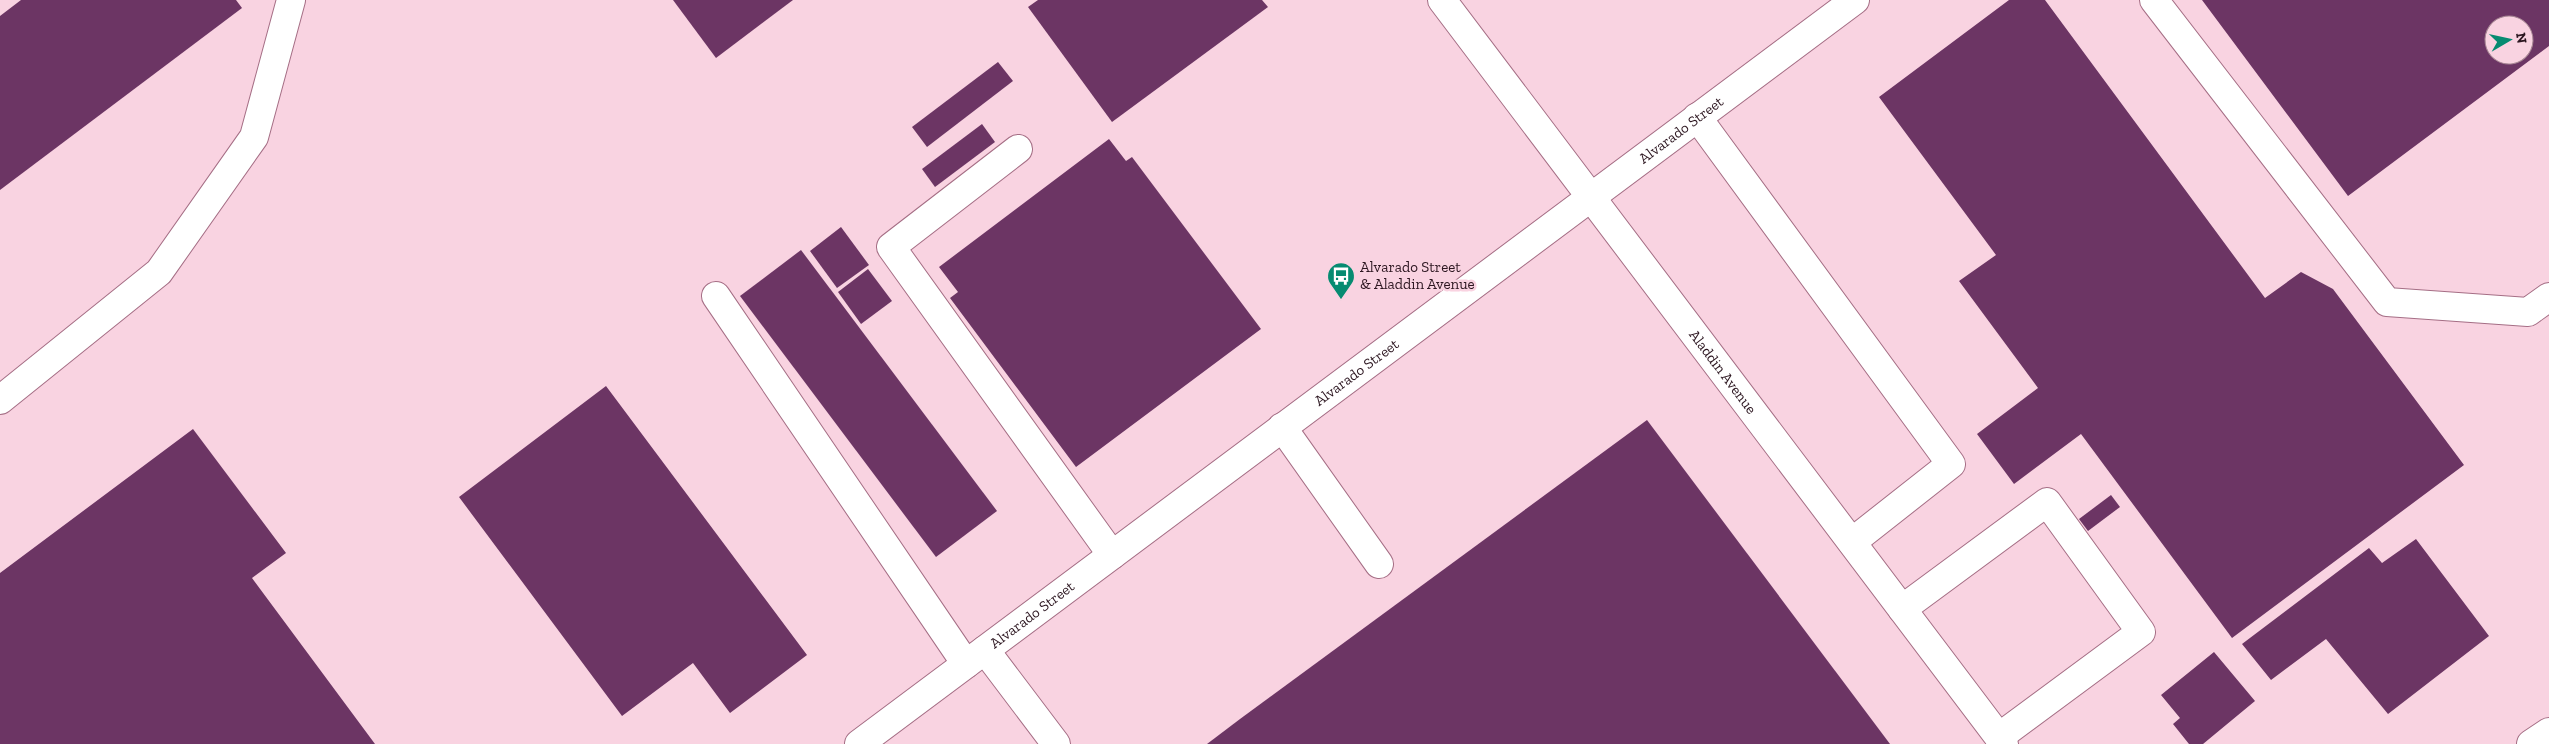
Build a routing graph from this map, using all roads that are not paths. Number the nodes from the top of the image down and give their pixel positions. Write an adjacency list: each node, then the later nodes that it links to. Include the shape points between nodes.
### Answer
1 (291, 0): 10 (street, via 254,137 159,272)
2 (1442, 0): 7 (street, Aladdin Avenue)
3 (1854, 0): 5 (street, Alvarado Street)
4 (2154, 0): 9 (street, via 2387,302 2528,312)
5 (1697, 117): 7 (street, Alvarado Street); 12 (street, via 1952,464)
6 (1018, 149): 13 (street, via 891,248)
7 (1590, 196): 11 (street, Alvarado Street); 12 (street, Aladdin Avenue)
8 (716, 296): 16 (street)
9 (2549, 297)
10 (0, 400)
11 (1282, 427): 13 (street, Alvarado Street); 14 (street)
12 (1852, 542): 15 (street, Aladdin Avenue)
13 (1112, 555): 16 (street, Alvarado Street)
14 (1379, 564)
15 (1902, 609): 18 (street, Aladdin Avenue); 18 (street, via 2047,502 2141,632)
16 (976, 657): 19 (street, Alvarado Street); 20 (street)
17 (2549, 732): 21 (street)
18 (2002, 741)
19 (860, 744)
20 (1056, 744)
21 (2531, 744)

